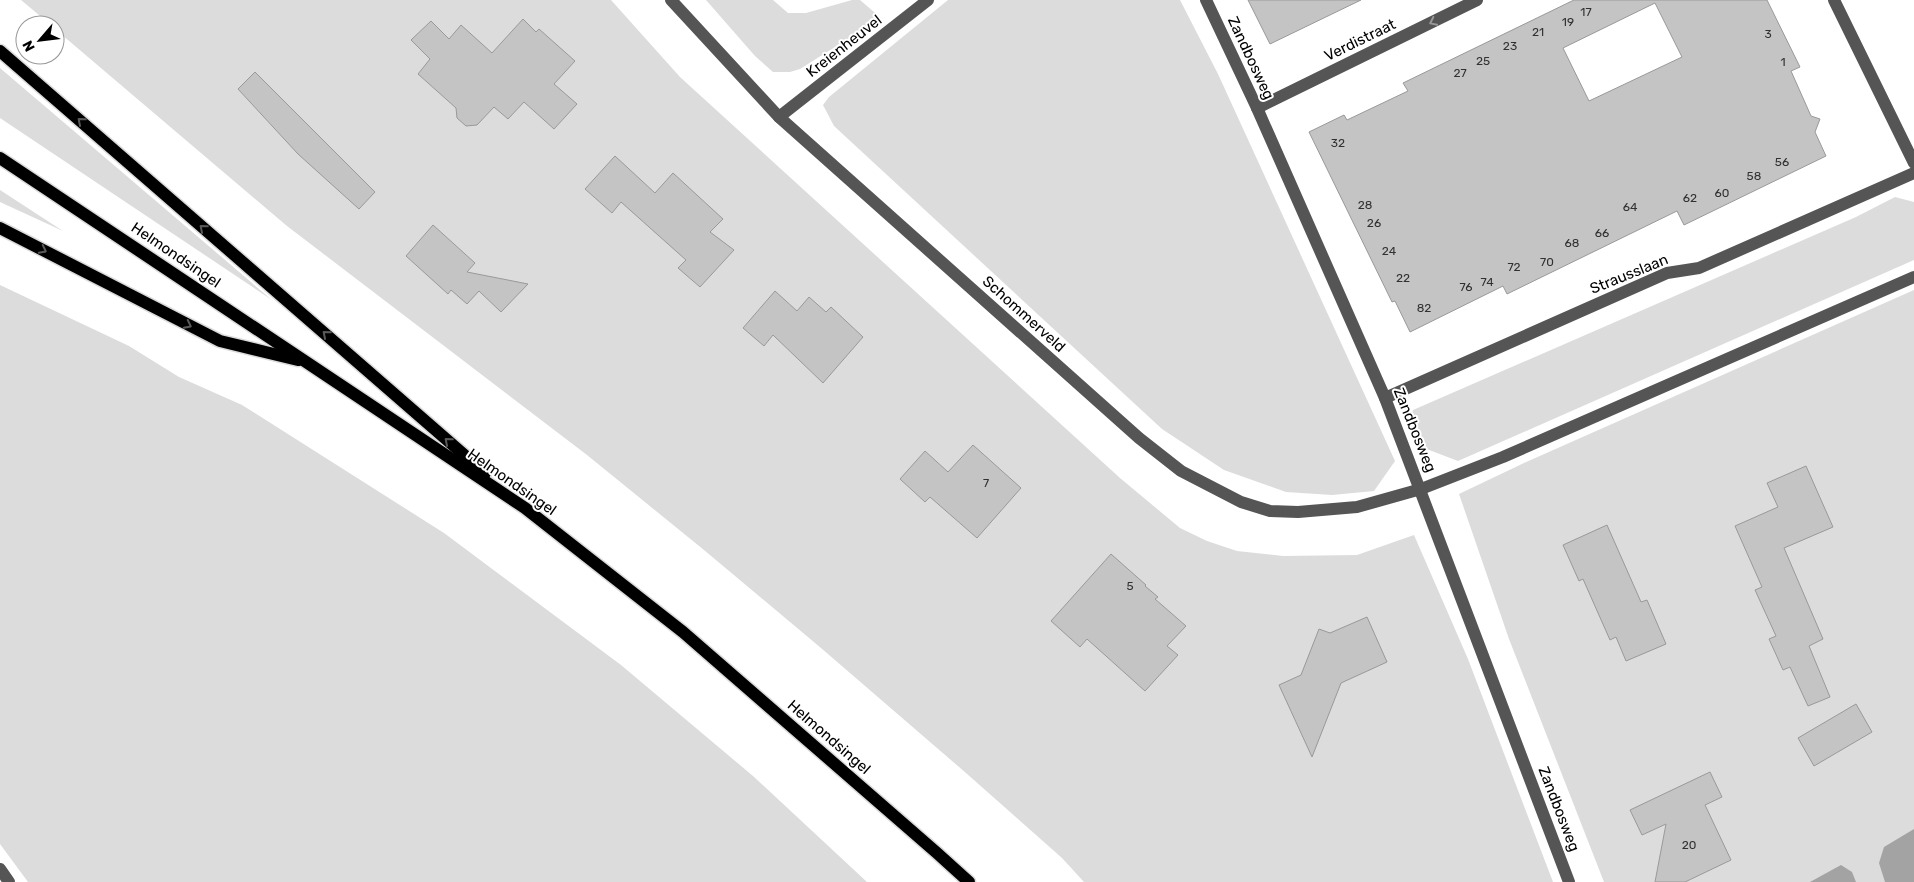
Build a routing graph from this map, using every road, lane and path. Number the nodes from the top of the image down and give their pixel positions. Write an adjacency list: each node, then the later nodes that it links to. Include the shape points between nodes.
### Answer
1 (671, 0): 8 (street, Schommerveld)
2 (928, 0): 8 (street, Kreienheuvel)
3 (1206, 0): 7 (street, Zandbosweg)
4 (1477, 0): 7 (street, Verdistraat, one-way to 7)
5 (1834, 0): 10 (street)
6 (0, 51): 17 (main road, one-way to 6)
7 (1257, 108): 15 (street, Zandbosweg)
8 (779, 117): 16 (street, Schommerveld, via 1139,438 1181,471 1241,502 1270,511 1356,507)
9 (0, 158): 14 (main road, Helmondsingel)
10 (1914, 163)
11 (1914, 173): 15 (street, Strausslaan, via 1699,268 1667,273)
12 (0, 228): 14 (main road, one-way to 14, via 220,341)
13 (1914, 277): 16 (street, via 1503,457)
14 (306, 362): 17 (main road, Helmondsingel)
15 (1385, 398): 16 (street, Zandbosweg)
16 (1421, 489): 21 (street, Zandbosweg)
17 (525, 508): 20 (main road, Helmondsingel, via 683,632)
18 (0, 869): 19 (street)
19 (9, 882)
20 (968, 882)
21 (1569, 882)

